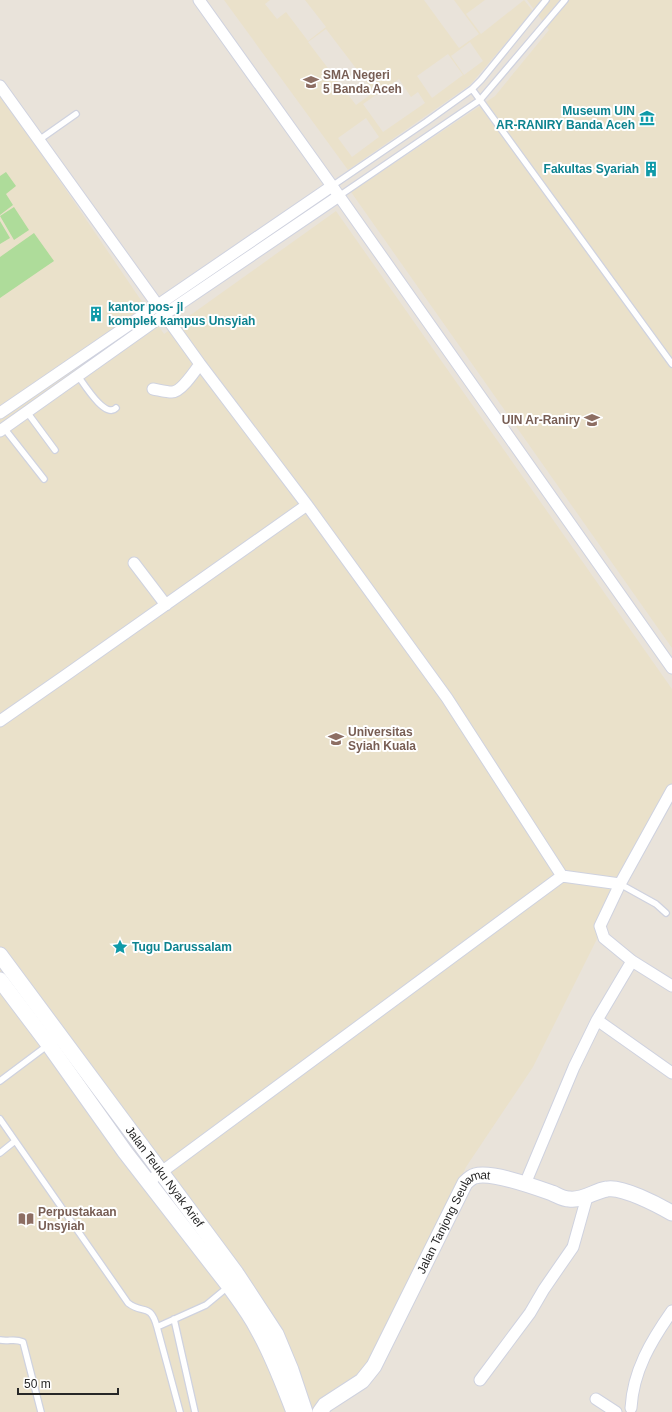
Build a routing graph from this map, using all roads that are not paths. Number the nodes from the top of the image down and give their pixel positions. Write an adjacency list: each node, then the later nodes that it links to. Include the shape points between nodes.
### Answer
1 (199, 0): 11 (street)
2 (546, 0): 5 (lane)
3 (565, 0): 6 (lane)
4 (0, 86): 9 (street)
5 (472, 89): 6 (lane); 8 (lane)
6 (480, 100): 10 (lane); 15 (lane)
7 (76, 114): 9 (lane)
8 (408, 135): 10 (lane); 11 (lane)
9 (39, 140): 13 (street)
10 (413, 144): 12 (lane)
11 (332, 186): 12 (street); 13 (street)
12 (339, 196): 13 (street); 27 (street)
13 (161, 310): 14 (street); 16 (street); 20 (street)
14 (200, 364): 17 (street, via 176,391); 24 (street)
15 (672, 364)
16 (78, 376): 18 (lane, via 101,406 110,411); 19 (street)
17 (153, 389)
18 (116, 408)
19 (27, 412): 21 (street); 22 (lane)
20 (0, 413)
21 (2, 430): 23 (lane)
22 (55, 450)
23 (44, 480)
24 (307, 505): 26 (street); 30 (street, via 447,698)
25 (134, 563): 26 (street)
26 (166, 605): 28 (street)
27 (672, 668)
28 (0, 721)
29 (672, 790): 31 (street)
30 (562, 876): 31 (street); 44 (street)
31 (620, 884): 32 (lane, via 656,904); 34 (street, via 600,926 604,938)
32 (666, 913)
33 (0, 955): 38 (main road, Jalan Teuku Nyak Arief)
34 (632, 961): 36 (street); 37 (street)
35 (0, 980): 38 (main road, Jalan Teuku Nyak Arief)
36 (672, 986)
37 (597, 1020): 39 (street); 46 (street, via 574,1067)
38 (55, 1040): 40 (lane); 44 (main road, Jalan Teuku Nyak Arief); 45 (main road, Jalan Teuku Nyak Arief)
39 (672, 1073)
40 (0, 1081)
41 (0, 1120): 42 (lane)
42 (15, 1141): 43 (lane); 52 (lane, via 128,1303 150,1312)
43 (0, 1153)
44 (162, 1172): 45 (street); 57 (main road, Jalan Teuku Nyak Arief, via 236,1273 276,1334 290,1370)
45 (148, 1182): 49 (main road, Jalan Teuku Nyak Arief)
46 (525, 1184): 47 (main road, Jalan Tanjong Seulamat, via 569,1200); 56 (main road, Jalan Tanjong Seulamat, via 486,1175 474,1176 468,1180 374,1366 362,1381)
47 (587, 1197): 48 (main road, Jalan Tanjong Seulamat, via 605,1189 620,1190); 54 (street, via 573,1247 530,1313)
48 (672, 1213)
49 (230, 1286): 51 (lane, via 206,1305); 57 (main road, Jalan Teuku Nyak Arief, via 258,1329)
50 (672, 1311): 58 (street, via 660,1328 636,1375 632,1394)
51 (174, 1319): 52 (lane); 61 (lane)
52 (158, 1327): 60 (lane)
53 (0, 1340): 59 (lane, via 13,1339 23,1342)
54 (480, 1380)
55 (596, 1400): 62 (street)
56 (322, 1409): 57 (main road, Jalan Tanjong Seulamat)
57 (300, 1411)
58 (633, 1411)
59 (41, 1412)
60 (180, 1412)
61 (194, 1412)
62 (616, 1412)

